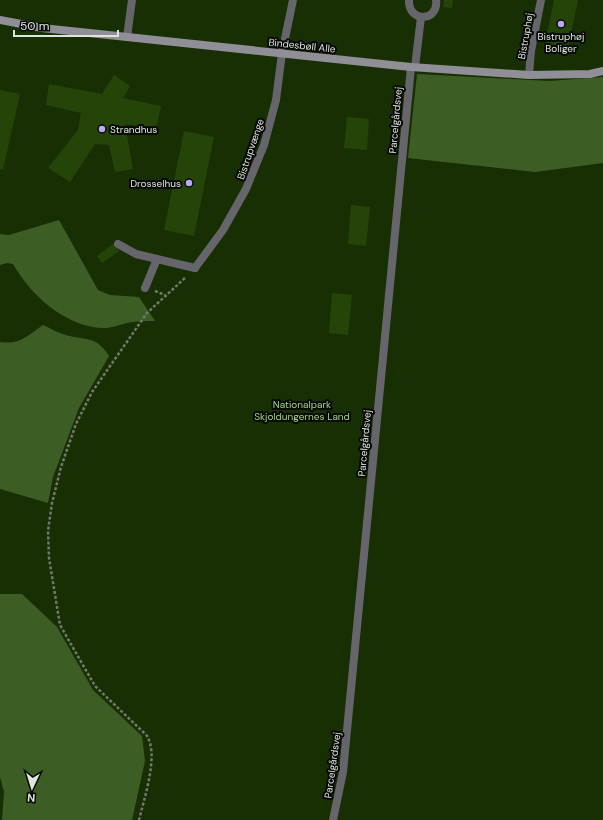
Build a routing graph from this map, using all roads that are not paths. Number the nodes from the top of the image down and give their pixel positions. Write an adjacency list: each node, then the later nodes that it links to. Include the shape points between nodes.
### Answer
1 (132, 0): 8 (street)
2 (293, 0): 9 (street, Bistrupvænge)
3 (409, 0): 6 (street, via 414,14)
4 (436, 0): 6 (street, via 434,12)
5 (541, 0): 12 (street, Bistruphøj)
6 (421, 17): 10 (street, Parcelgårdsvej)
7 (0, 20): 8 (street, Bindesbøll Alle, via 42,28)
8 (127, 37): 9 (street, Bindesbøll Alle)
9 (282, 53): 10 (street, Bindesbøll Alle); 14 (street, Bistrupvænge, via 276,100 261,152 246,188 223,230 195,268)
10 (413, 67): 12 (street, Bindesbøll Alle); 16 (street, Parcelgårdsvej, via 343,772)
11 (603, 71): 12 (street, Bindesbøll Alle, via 590,74)
12 (529, 75)
13 (118, 244): 14 (street, via 136,254)
14 (157, 259): 15 (street)
15 (145, 288)
16 (332, 820)

